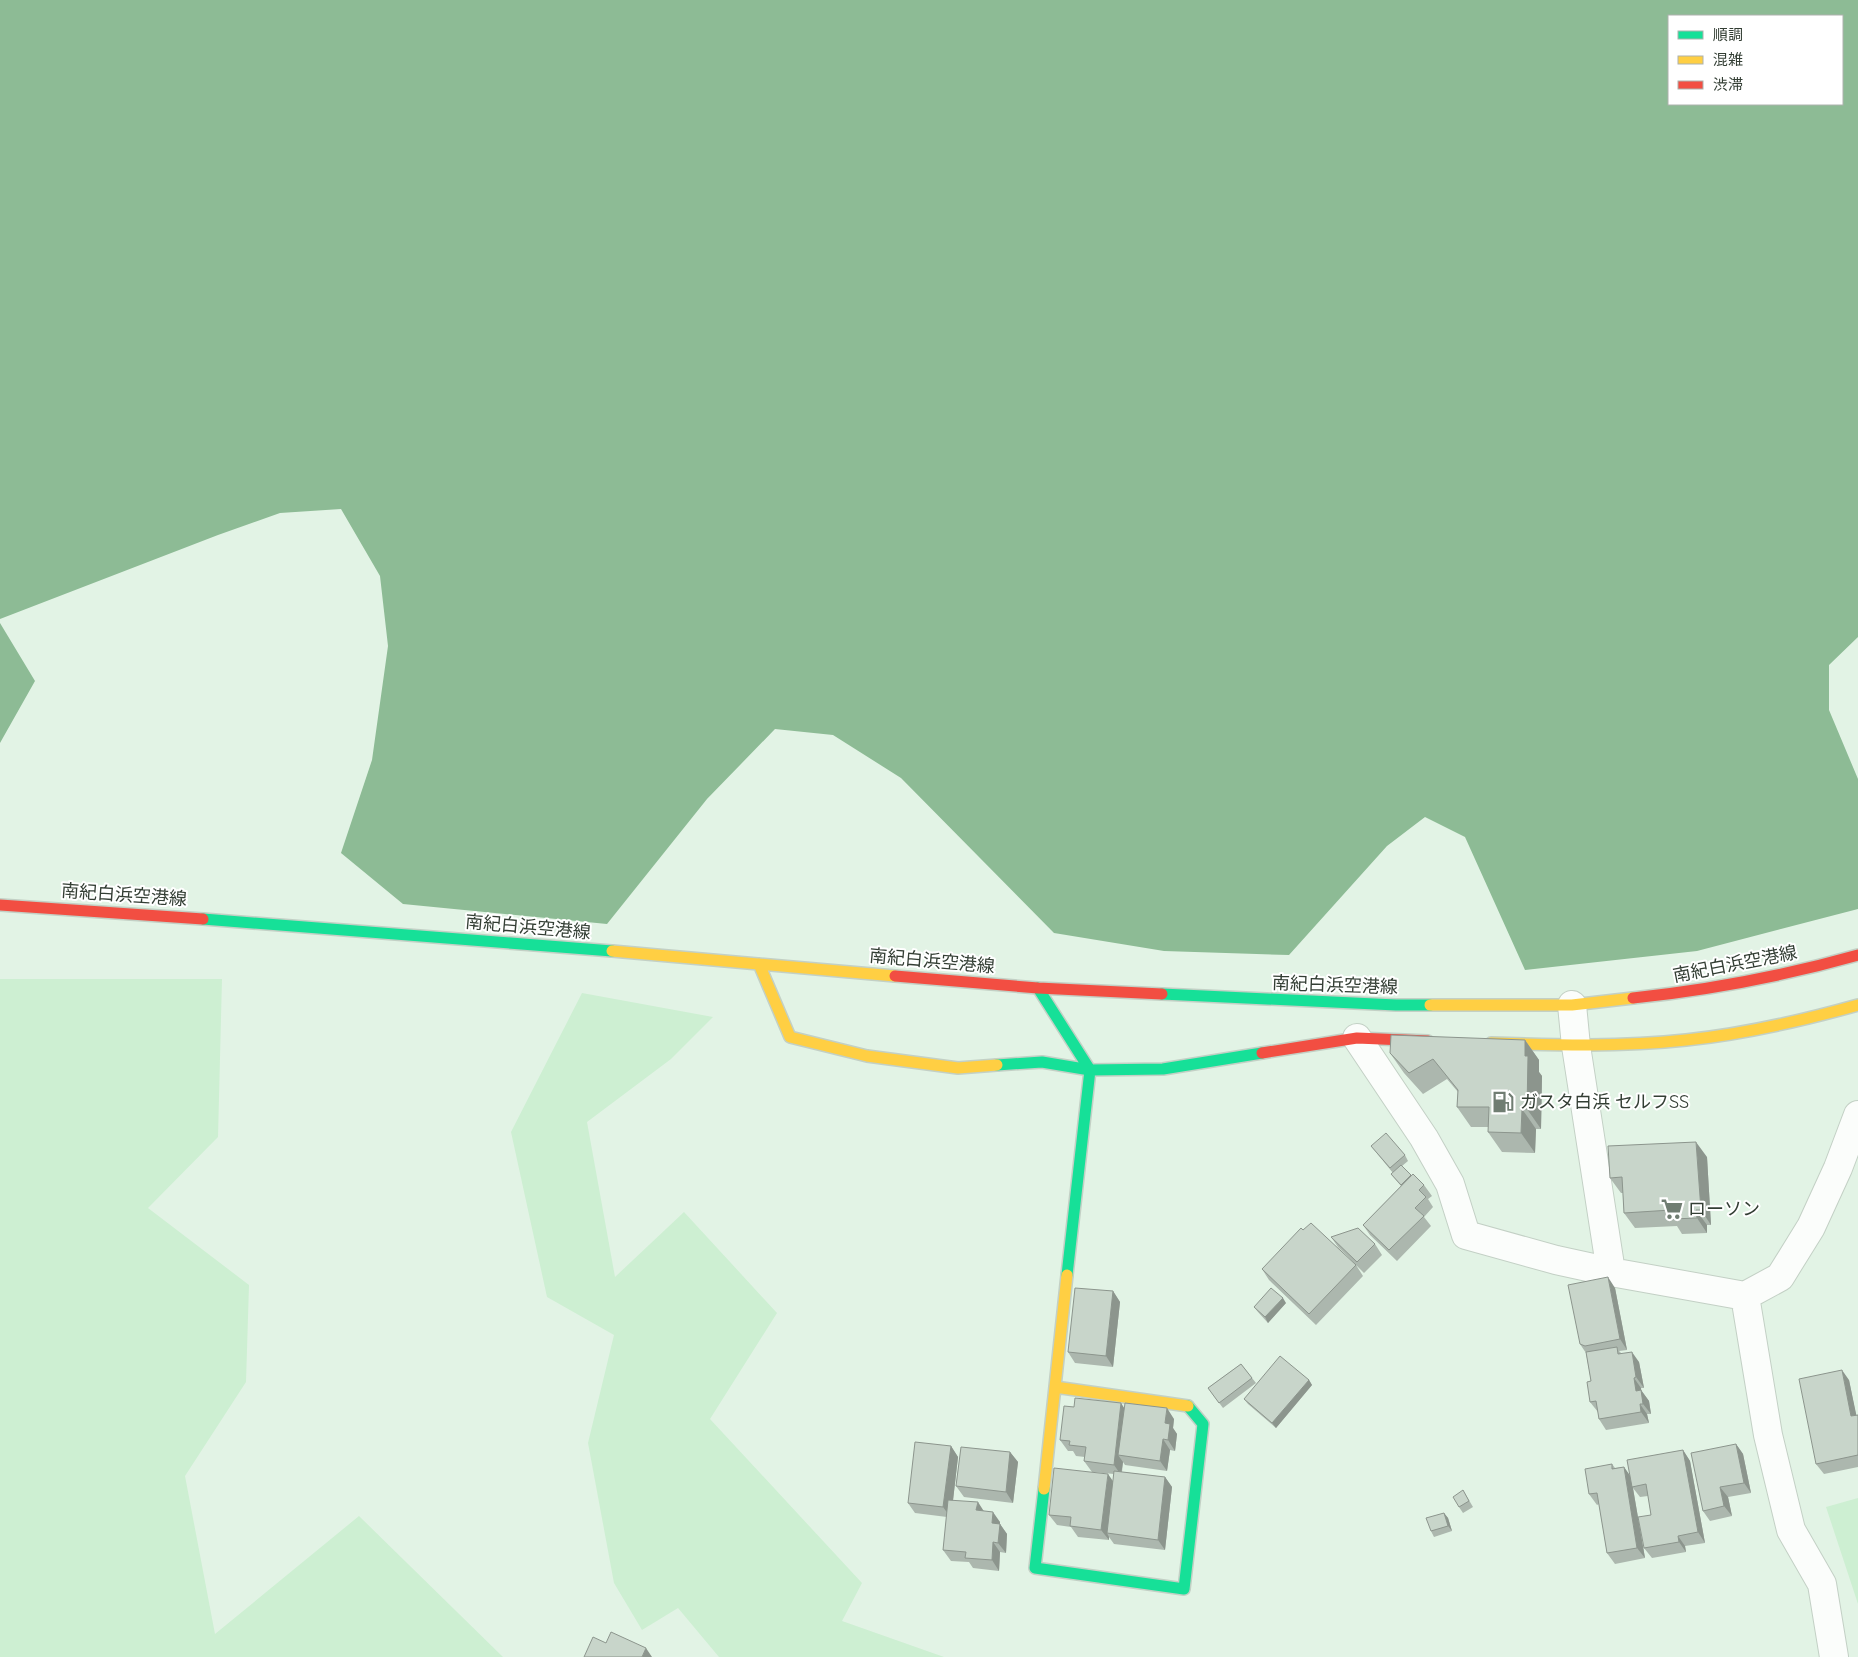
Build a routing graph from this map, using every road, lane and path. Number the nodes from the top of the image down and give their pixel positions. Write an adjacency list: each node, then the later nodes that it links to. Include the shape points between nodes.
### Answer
1 (0, 905): 3 (street, 南紀白浜空港線)
2 (1858, 955): 5 (street, 南紀白浜空港線, via 1762,979 1684,993)
3 (759, 964): 4 (street, 南紀白浜空港線); 11 (street, via 790,1037 867,1056 958,1068 1042,1062)
4 (1038, 988): 5 (street, 南紀白浜空港線, via 1396,1005); 11 (street)
5 (1572, 1005): 10 (street)
6 (1856, 1011): 10 (street, via 1686,1040)
7 (1356, 1038): 8 (street); 11 (street, via 1163,1069); 13 (street, via 1424,1138 1450,1184 1466,1234)
8 (1436, 1041)
9 (1476, 1042): 10 (street)
10 (1576, 1046): 13 (street)
11 (1090, 1070): 15 (street)
12 (1858, 1115): 14 (street, via 1811,1227 1780,1277)
13 (1611, 1272): 14 (street)
14 (1745, 1296): 16 (street, via 1768,1435 1792,1530 1822,1584)
15 (1055, 1387): 15 (street, via 1035,1568 1184,1589 1203,1424 1188,1406)
16 (1834, 1657)

